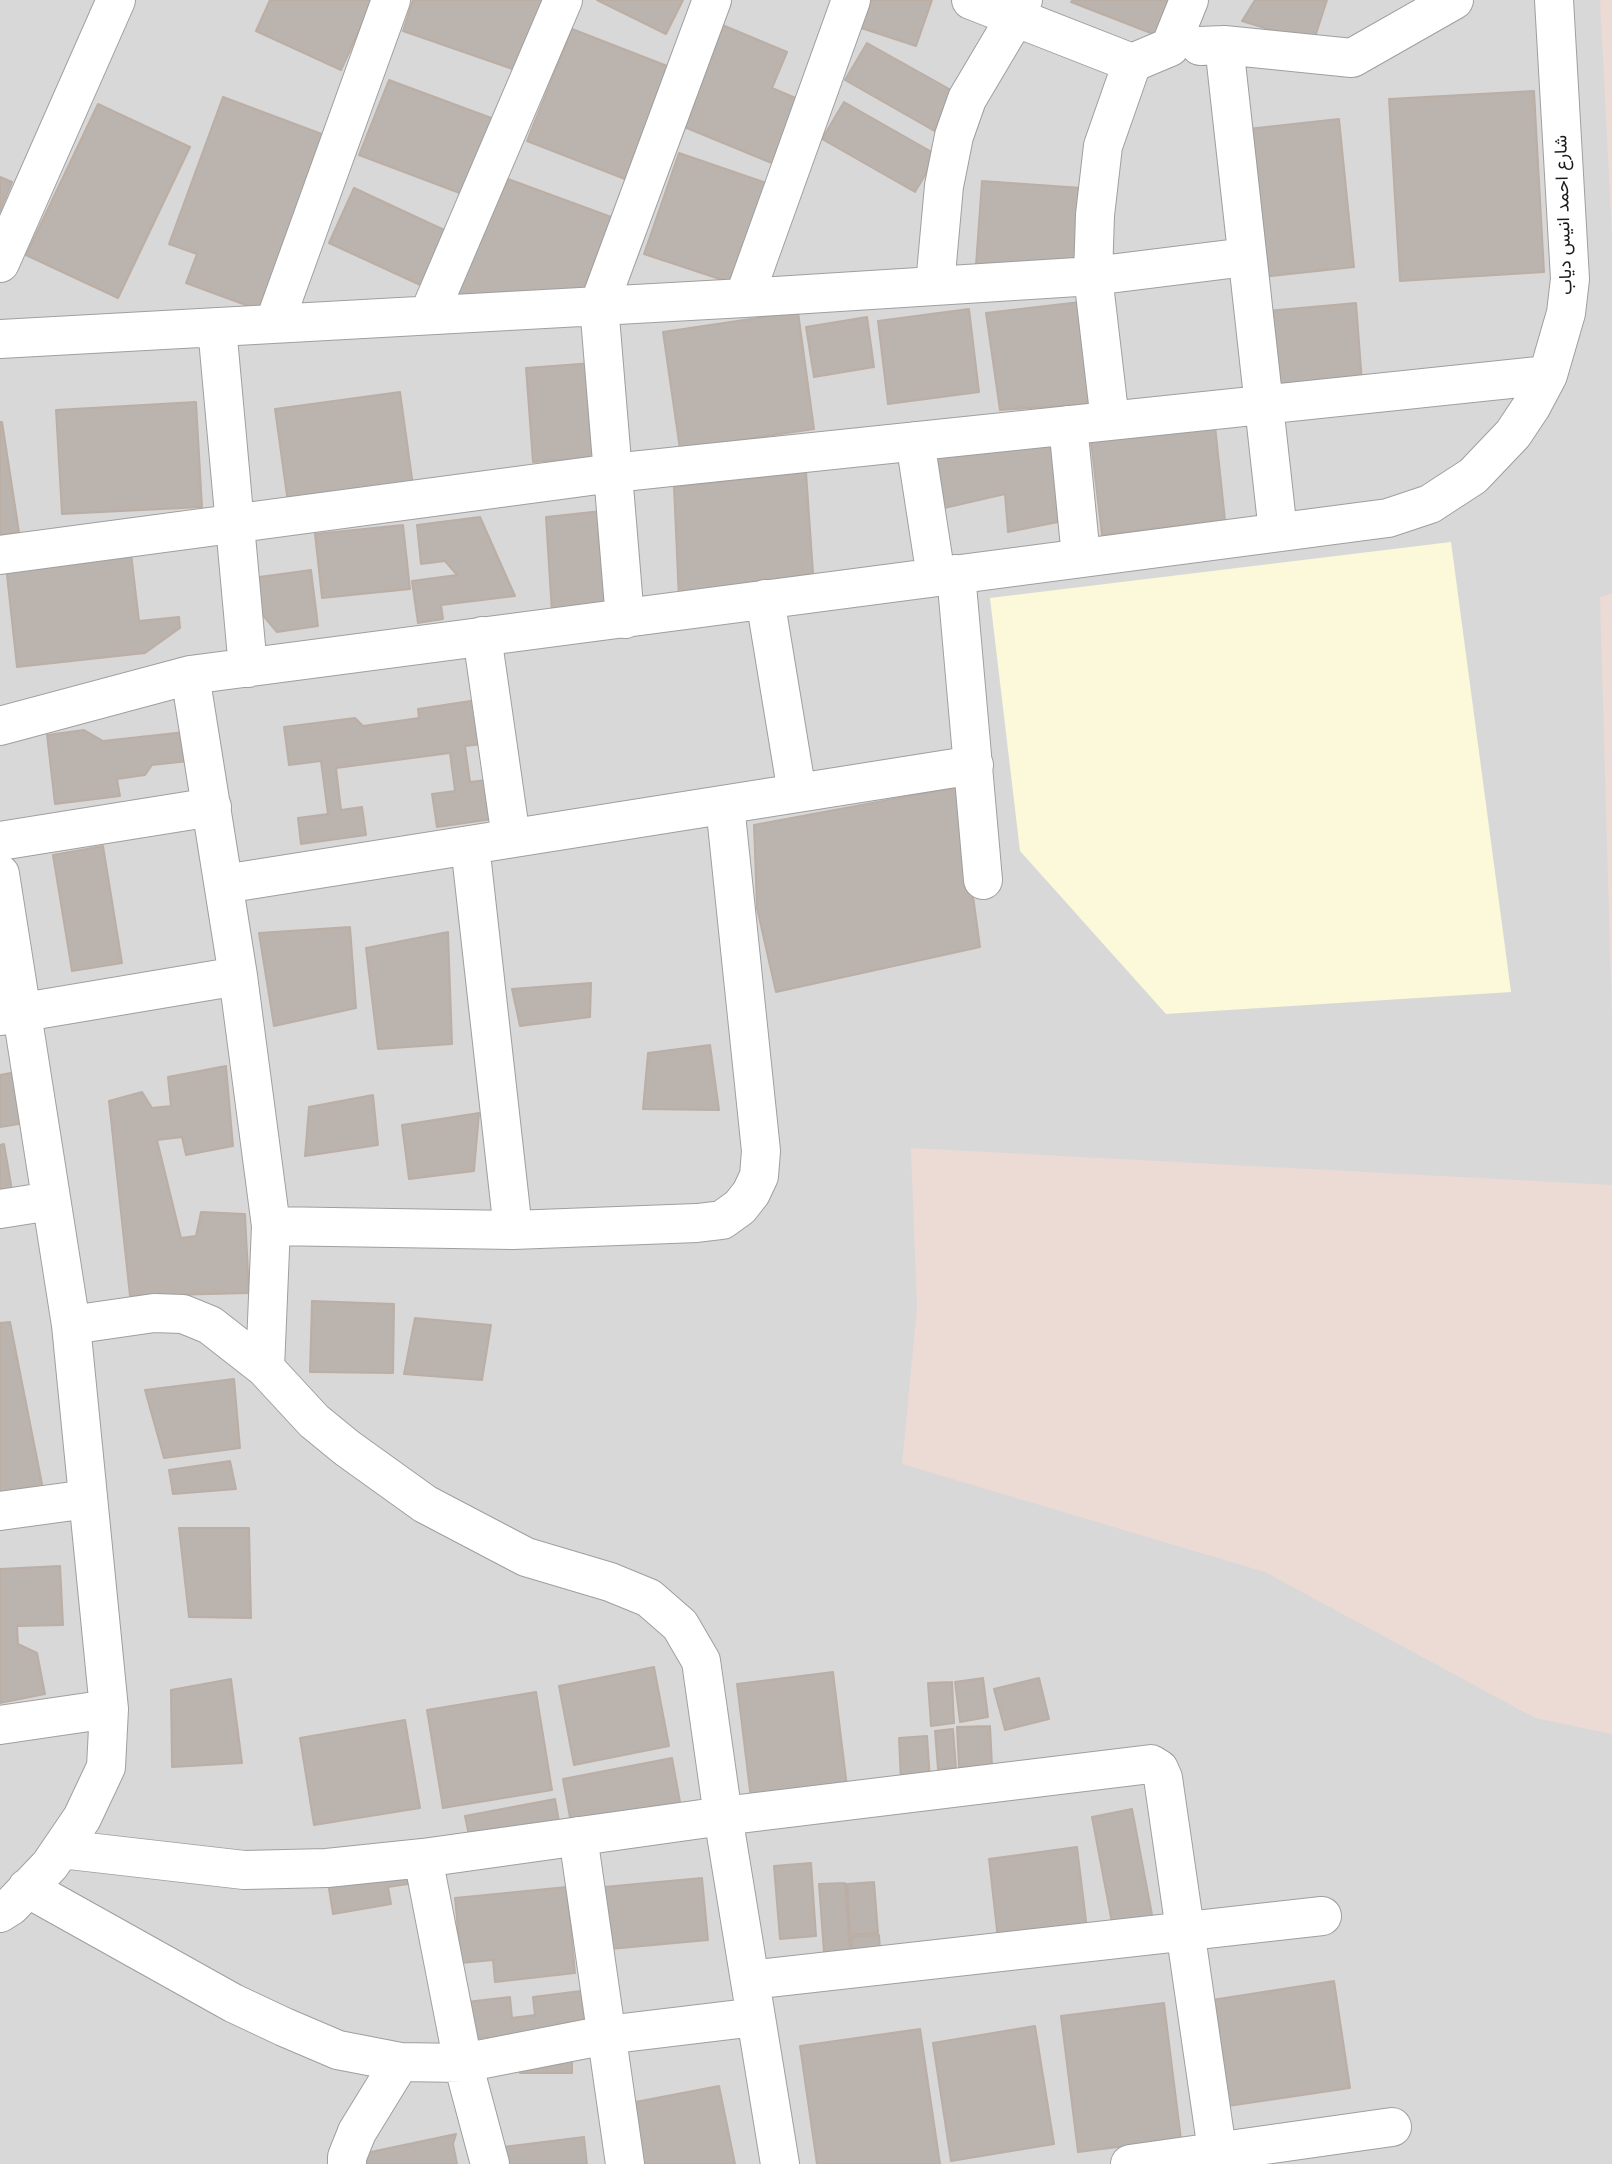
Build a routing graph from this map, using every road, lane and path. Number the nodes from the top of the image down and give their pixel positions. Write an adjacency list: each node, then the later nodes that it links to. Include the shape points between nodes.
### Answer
1 (116, 0): 15 (street)
2 (391, 0): 21 (street)
3 (563, 0): 20 (street)
4 (712, 0): 19 (street)
5 (850, 0): 18 (street)
6 (971, 0): 10 (street)
7 (1189, 0): 12 (street)
8 (1454, 0): 11 (street, via 1352,58)
9 (1554, 0): 24 (street, شارع احمد انيس دياب, via 1570,279 1566,313)
10 (1019, 9): 13 (street); 17 (street, via 967,99 954,136 944,186)
11 (1224, 46): 12 (street); 14 (street)
12 (1170, 47): 13 (street)
13 (1132, 63): 16 (street, via 1103,146)
14 (1247, 257): 16 (street); 25 (street)
15 (0, 263)
16 (1093, 276): 17 (street); 26 (street)
17 (935, 285): 18 (street)
18 (744, 298): 19 (street)
19 (599, 305): 20 (street); 29 (street)
20 (429, 314): 21 (street)
21 (274, 324): 22 (street)
22 (217, 327): 23 (street); 30 (street)
23 (0, 339)
24 (1548, 374): 25 (street); 31 (street, شارع احمد انيس دياب, via 1513,434 1473,476 1430,504 1388,518)
25 (1263, 404): 26 (street); 31 (street)
26 (1110, 421): 27 (street)
27 (1068, 425): 28 (street); 33 (street)
28 (915, 440): 29 (street); 34 (street)
29 (613, 473): 30 (street); 36 (street)
30 (236, 523): 32 (street); 38 (street)
31 (1278, 532): 33 (street, شارع احمد انيس دياب)
32 (0, 555)
33 (1081, 557): 34 (street, شارع احمد انيس دياب)
34 (946, 576): 35 (street, شارع احمد انيس دياب); 41 (street)
35 (765, 599): 36 (street, شارع احمد انيس دياب); 42 (street)
36 (625, 619): 37 (street, شارع احمد انيس دياب)
37 (482, 636): 38 (street, شارع احمد انيس دياب); 45 (street)
38 (248, 668): 39 (street, شارع احمد انيس دياب)
39 (190, 674): 40 (street, شارع احمد انيس دياب); 44 (street)
40 (0, 726)
41 (974, 765): 42 (street); 49 (street)
42 (797, 793): 43 (street)
43 (725, 805): 45 (street); 56 (street, via 761,1151 759,1176 751,1193 722,1220)
44 (212, 807): 46 (street); 50 (street)
45 (512, 838): 47 (street)
46 (0, 841)
47 (470, 845): 50 (street); 56 (street)
48 (0, 874): 52 (street)
49 (983, 880)
50 (224, 884): 51 (street)
51 (238, 976): 52 (street); 55 (street)
52 (11, 1014): 53 (street)
53 (51, 1201): 54 (street); 57 (street)
54 (0, 1209)
55 (271, 1226): 56 (street); 58 (street)
56 (513, 1230)
57 (71, 1325): 58 (street, via 154,1313 183,1314 210,1325); 59 (street)
58 (265, 1368): 63 (street, via 314,1421 425,1504 526,1557 649,1598 680,1625 701,1661)
59 (88, 1499): 60 (street); 61 (street)
60 (0, 1511)
61 (109, 1709): 62 (street); 65 (street, via 106,1767)
62 (0, 1725)
63 (723, 1816): 64 (street); 69 (street, via 1151,1764 1163,1778); 70 (street)
64 (578, 1836): 66 (street); 71 (street)
65 (61, 1849): 66 (street, via 244,1870 327,1868); 67 (street)
66 (423, 1858): 73 (street)
67 (13, 1901): 72 (street, via 338,2050)
68 (1322, 1916): 69 (street)
69 (1184, 1931): 70 (street); 75 (street)
70 (753, 1999): 71 (street); 79 (street)
71 (606, 2035): 73 (street); 78 (street)
72 (400, 2062): 73 (street); 76 (street, via 357,2132)
73 (463, 2063): 77 (street)
74 (1392, 2127): 75 (street)
75 (1218, 2158): 80 (street)
76 (347, 2164)
77 (490, 2164)
78 (625, 2164)
79 (780, 2164)
80 (1130, 2164)

